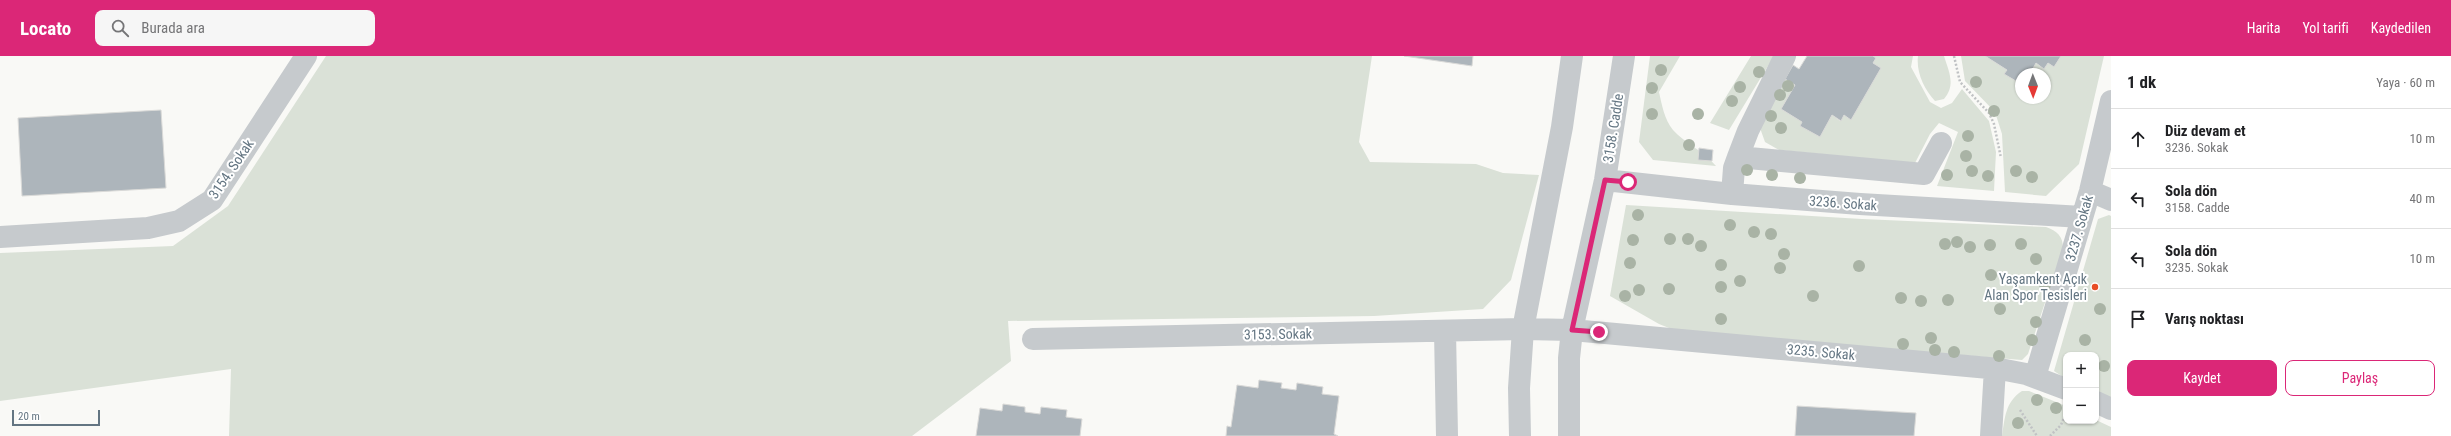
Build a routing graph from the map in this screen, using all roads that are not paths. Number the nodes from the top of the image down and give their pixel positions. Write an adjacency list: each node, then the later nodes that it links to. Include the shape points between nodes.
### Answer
1 (306, 56): 13 (street, 3154. Sokak, via 212,200 197,212 179,221 148,228)
2 (1572, 56): 14 (street, via 1562,127)
3 (1624, 56): 8 (street, 3158. Cadde)
4 (1785, 56): 7 (street, via 1748,131)
5 (2111, 101): 9 (street, 3237. Sokak)
6 (1942, 143): 7 (street, via 1924,174)
7 (1738, 158): 10 (street, via 1734,168)
8 (1605, 180): 10 (street, 3236. Sokak); 15 (street, 3158. Cadde)
9 (2090, 191): 11 (street); 12 (street, 3237. Sokak)
10 (1732, 194): 12 (street, 3236. Sokak)
11 (2111, 200)
12 (2082, 217): 19 (street, 3237. Sokak)
13 (0, 237)
14 (1523, 329): 15 (street, 3235. Sokak); 16 (street, 3153. Sokak); 24 (street, via 1519,388)
15 (1572, 330): 18 (street, 3235. Sokak); 25 (street, 3158. Cadde, via 1569,358)
16 (1445, 331): 17 (street, 3153. Sokak); 23 (street)
17 (1033, 339)
18 (1995, 368): 19 (street, 3235. Sokak); 26 (street)
19 (2036, 377): 20 (street, 3235. Sokak)
20 (2064, 388)
21 (2099, 403): 22 (street)
22 (2111, 409)
23 (1447, 436)
24 (1520, 436)
25 (1569, 436)
26 (1991, 436)

